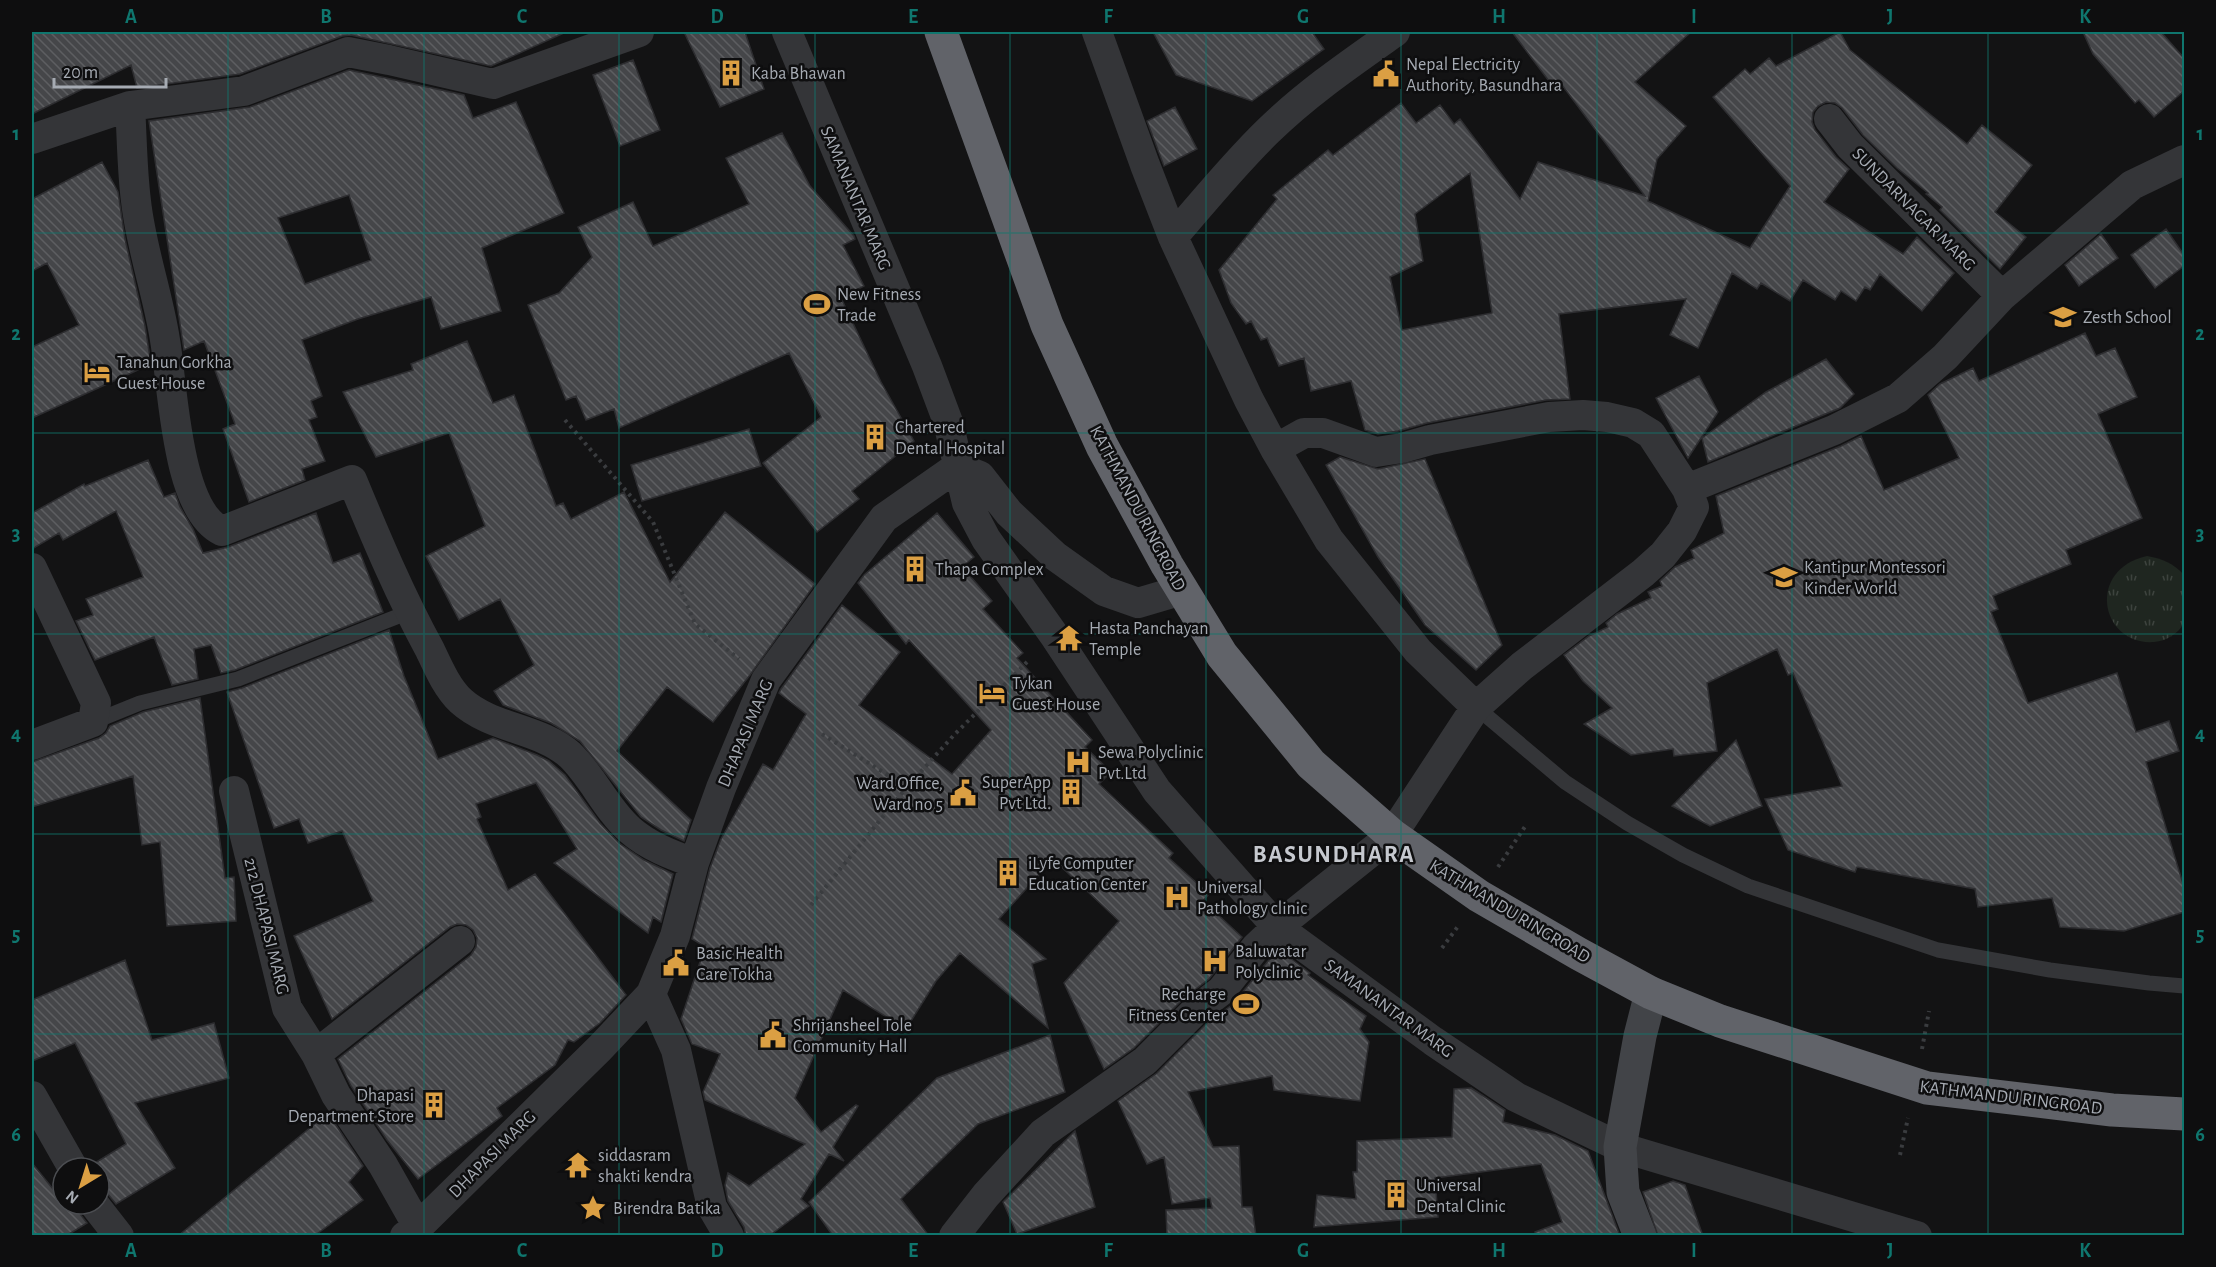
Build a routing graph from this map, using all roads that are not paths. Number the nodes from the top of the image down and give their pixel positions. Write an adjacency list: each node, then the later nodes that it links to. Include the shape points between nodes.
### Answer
1 (639, 32): 6 (street, via 493,84 400,62)
2 (787, 32): 14 (street, SAMANANTAR MARG, via 927,366 948,422)
3 (941, 32): 17 (highway, KATHMANDU RINGROAD, via 1047,325 1102,446)
4 (1097, 32): 11 (street)
5 (1395, 32): 11 (street, via 1322,84 1268,130)
6 (349, 42): 7 (street, via 244,91)
7 (130, 105): 9 (street); 18 (street, via 136,202 165,340 178,446 197,503 212,526 222,531 352,480)
8 (1829, 119): 12 (street, SUNDARNAGAR MARG, via 1850,146)
9 (32, 139)
10 (2184, 160): 12 (street, via 2132,185)
11 (1173, 237): 13 (street)
12 (2002, 296): 15 (street, via 1945,357 1899,398 1834,430)
13 (1275, 449): 15 (street, via 1304,433 1323,433 1376,452 1549,417 1607,417 1633,423 1651,434); 19 (street, via 1329,540 1418,651)
14 (957, 467): 17 (street, via 980,477 1009,513 1055,556 1104,591 1138,603); 24 (street, DHAPASI MARG, via 884,518 766,680); 25 (street, SAMANANTAR MARG, via 967,503 986,539 1157,791)
15 (1687, 489): 19 (street, via 1694,507 1663,555)
16 (32, 568): 20 (street, via 96,703)
17 (1182, 590): 23 (highway, KATHMANDU RINGROAD, via 1222,655 1304,756)
18 (409, 612): 20 (lane, via 238,679 140,703); 24 (street, via 460,700 497,723 558,744 581,766 630,830 666,853)
19 (1476, 707): 23 (street); 27 (lane, via 1564,782 1683,855 1748,886 1938,950 2050,970)
20 (93, 722): 21 (street)
21 (32, 745)
22 (234, 791): 30 (street, 212 DHAPASI MARG, via 287,1008)
23 (1392, 835): 25 (street); 28 (highway, KATHMANDU RINGROAD, via 1488,901)
24 (694, 863): 29 (street, DHAPASI MARG, via 675,936)
25 (1277, 927): 33 (street, SAMANANTAR MARG, via 1516,1097); 39 (street, via 1221,991 1144,1061 1043,1133)
26 (460, 941): 30 (street)
27 (2184, 986)
28 (1651, 993): 32 (highway, KATHMANDU RINGROAD, via 1720,1021 1921,1087 2112,1110); 33 (street)
29 (651, 994): 36 (street, DHAPASI MARG); 38 (street, via 675,1050 712,1207)
30 (316, 1054): 36 (street, 212 DHAPASI MARG, via 336,1095 383,1165)
31 (32, 1096): 34 (street)
32 (2184, 1114)
33 (1620, 1147): 40 (street, via 1623,1192); 41 (street, SAMANANTAR MARG)
34 (66, 1156)
35 (103, 1216): 37 (street)
36 (412, 1231)
37 (119, 1236)
38 (729, 1236)
39 (954, 1236)
40 (1640, 1236)
41 (1917, 1236)

